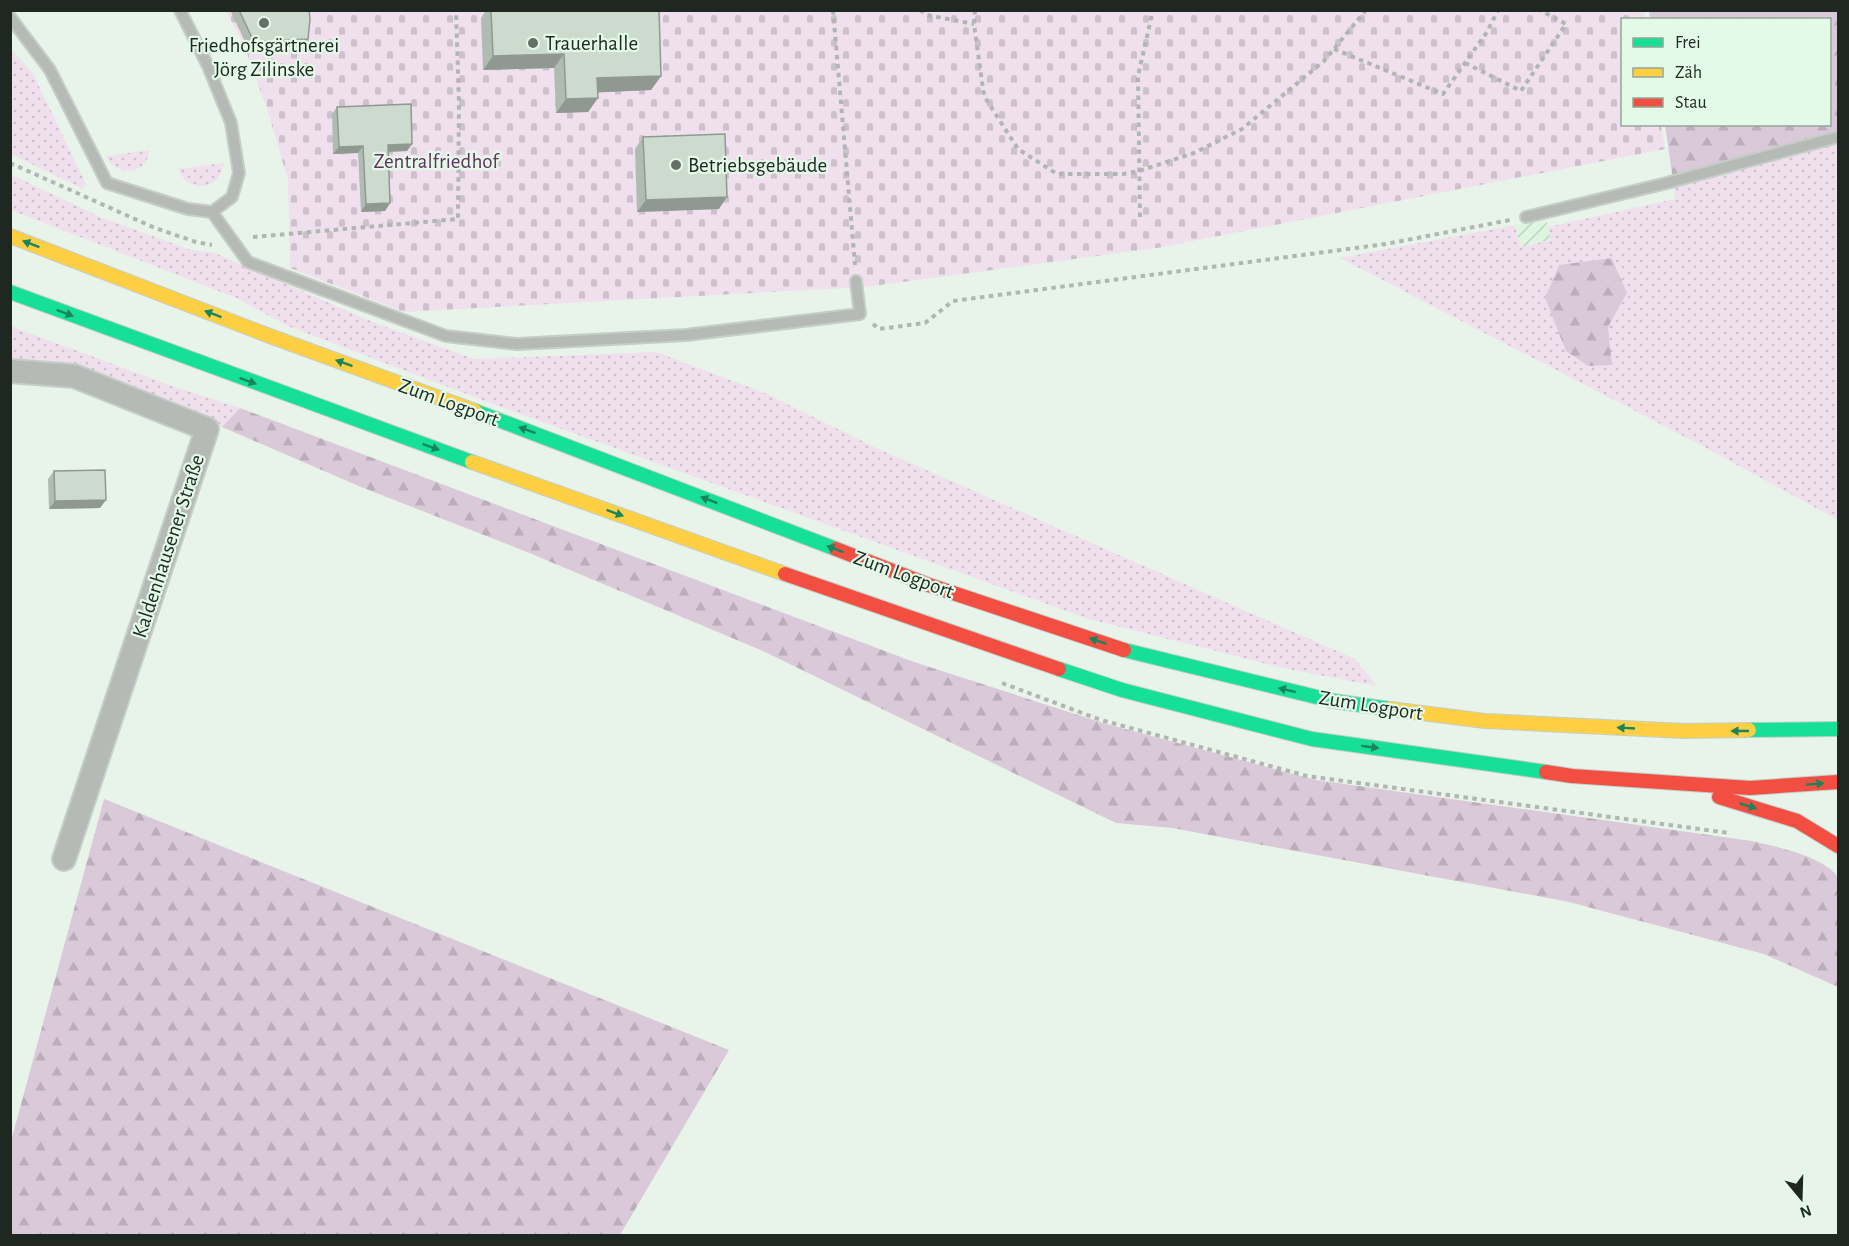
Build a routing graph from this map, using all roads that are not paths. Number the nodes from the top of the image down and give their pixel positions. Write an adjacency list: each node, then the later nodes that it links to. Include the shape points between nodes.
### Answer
1 (180, 10): 4 (lane, via 231,123 239,173 232,197)
2 (10, 17): 4 (lane, via 50,70 107,183 188,209)
3 (1839, 136): 5 (lane)
4 (212, 212): 7 (lane, via 248,262 446,336 517,344 686,335 860,314)
5 (1526, 217)
6 (10, 236): 10 (main road, Zum Logport, one-way to 6, via 1684,731 1485,721 1333,701 1128,651 929,585)
7 (856, 281)
8 (10, 292): 12 (main road, Zum Logport, one-way to 12, via 544,488 1122,690 1312,739 1572,776)
9 (10, 371): 14 (street, Kaldenhausener Straße, via 74,376 207,429)
10 (1839, 729)
11 (1839, 782): 12 (main road, Zum Logport, one-way to 11, via 1750,788)
12 (1672, 783): 13 (main road, one-way to 13, via 1797,821)
13 (1839, 846)
14 (64, 859)

